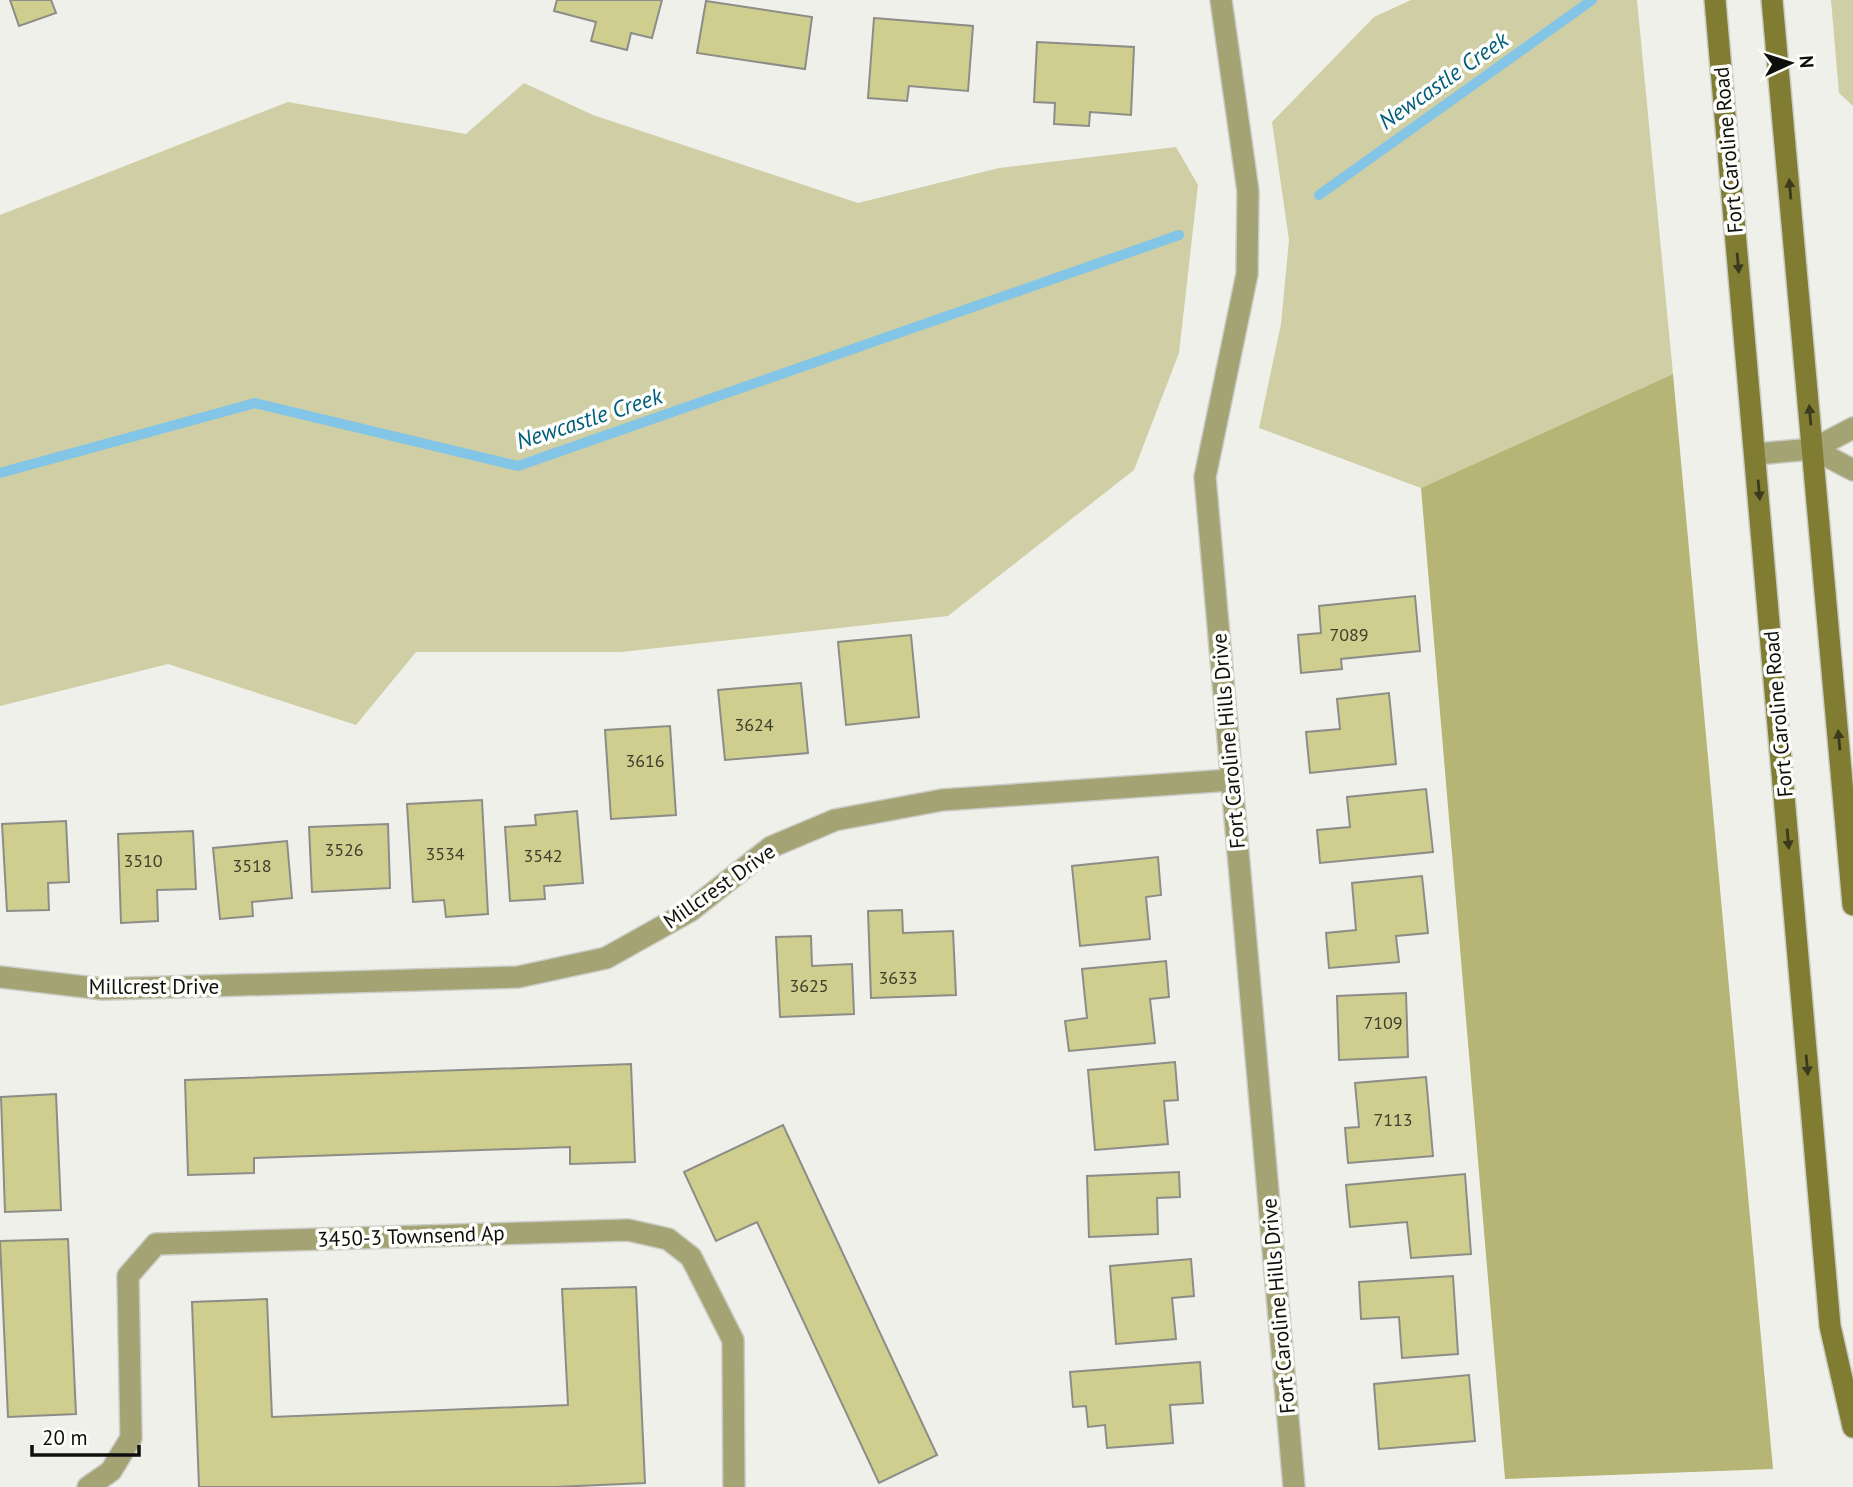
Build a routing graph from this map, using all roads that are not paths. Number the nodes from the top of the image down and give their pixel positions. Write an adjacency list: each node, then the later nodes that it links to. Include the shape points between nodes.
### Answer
1 (1221, 0): 8 (street, Fort Caroline Hills Drive, via 1248,191 1247,274 1205,477)
2 (1715, 0): 6 (street, Fort Caroline Road, one-way to 6)
3 (1772, 0): 5 (street, one-way to 3)
4 (1853, 428): 5 (street)
5 (1813, 449): 6 (street); 7 (street); 9 (street, one-way to 5)
6 (1756, 454): 11 (street, Fort Caroline Road, one-way to 11, via 1830,1326)
7 (1853, 470)
8 (1231, 780): 10 (street, Millcrest Drive, via 942,800 835,820 771,847 690,911 606,958 518,977 103,989); 14 (street, Fort Caroline Hills Drive)
9 (1853, 905)
10 (0, 976)
11 (1853, 1427)
12 (88, 1487): 13 (street, 3450-3 Townsend Ap, via 111,1471 131,1438 128,1276 156,1244 628,1230 668,1239 691,1257 733,1340)
13 (734, 1487)
14 (1294, 1487)

